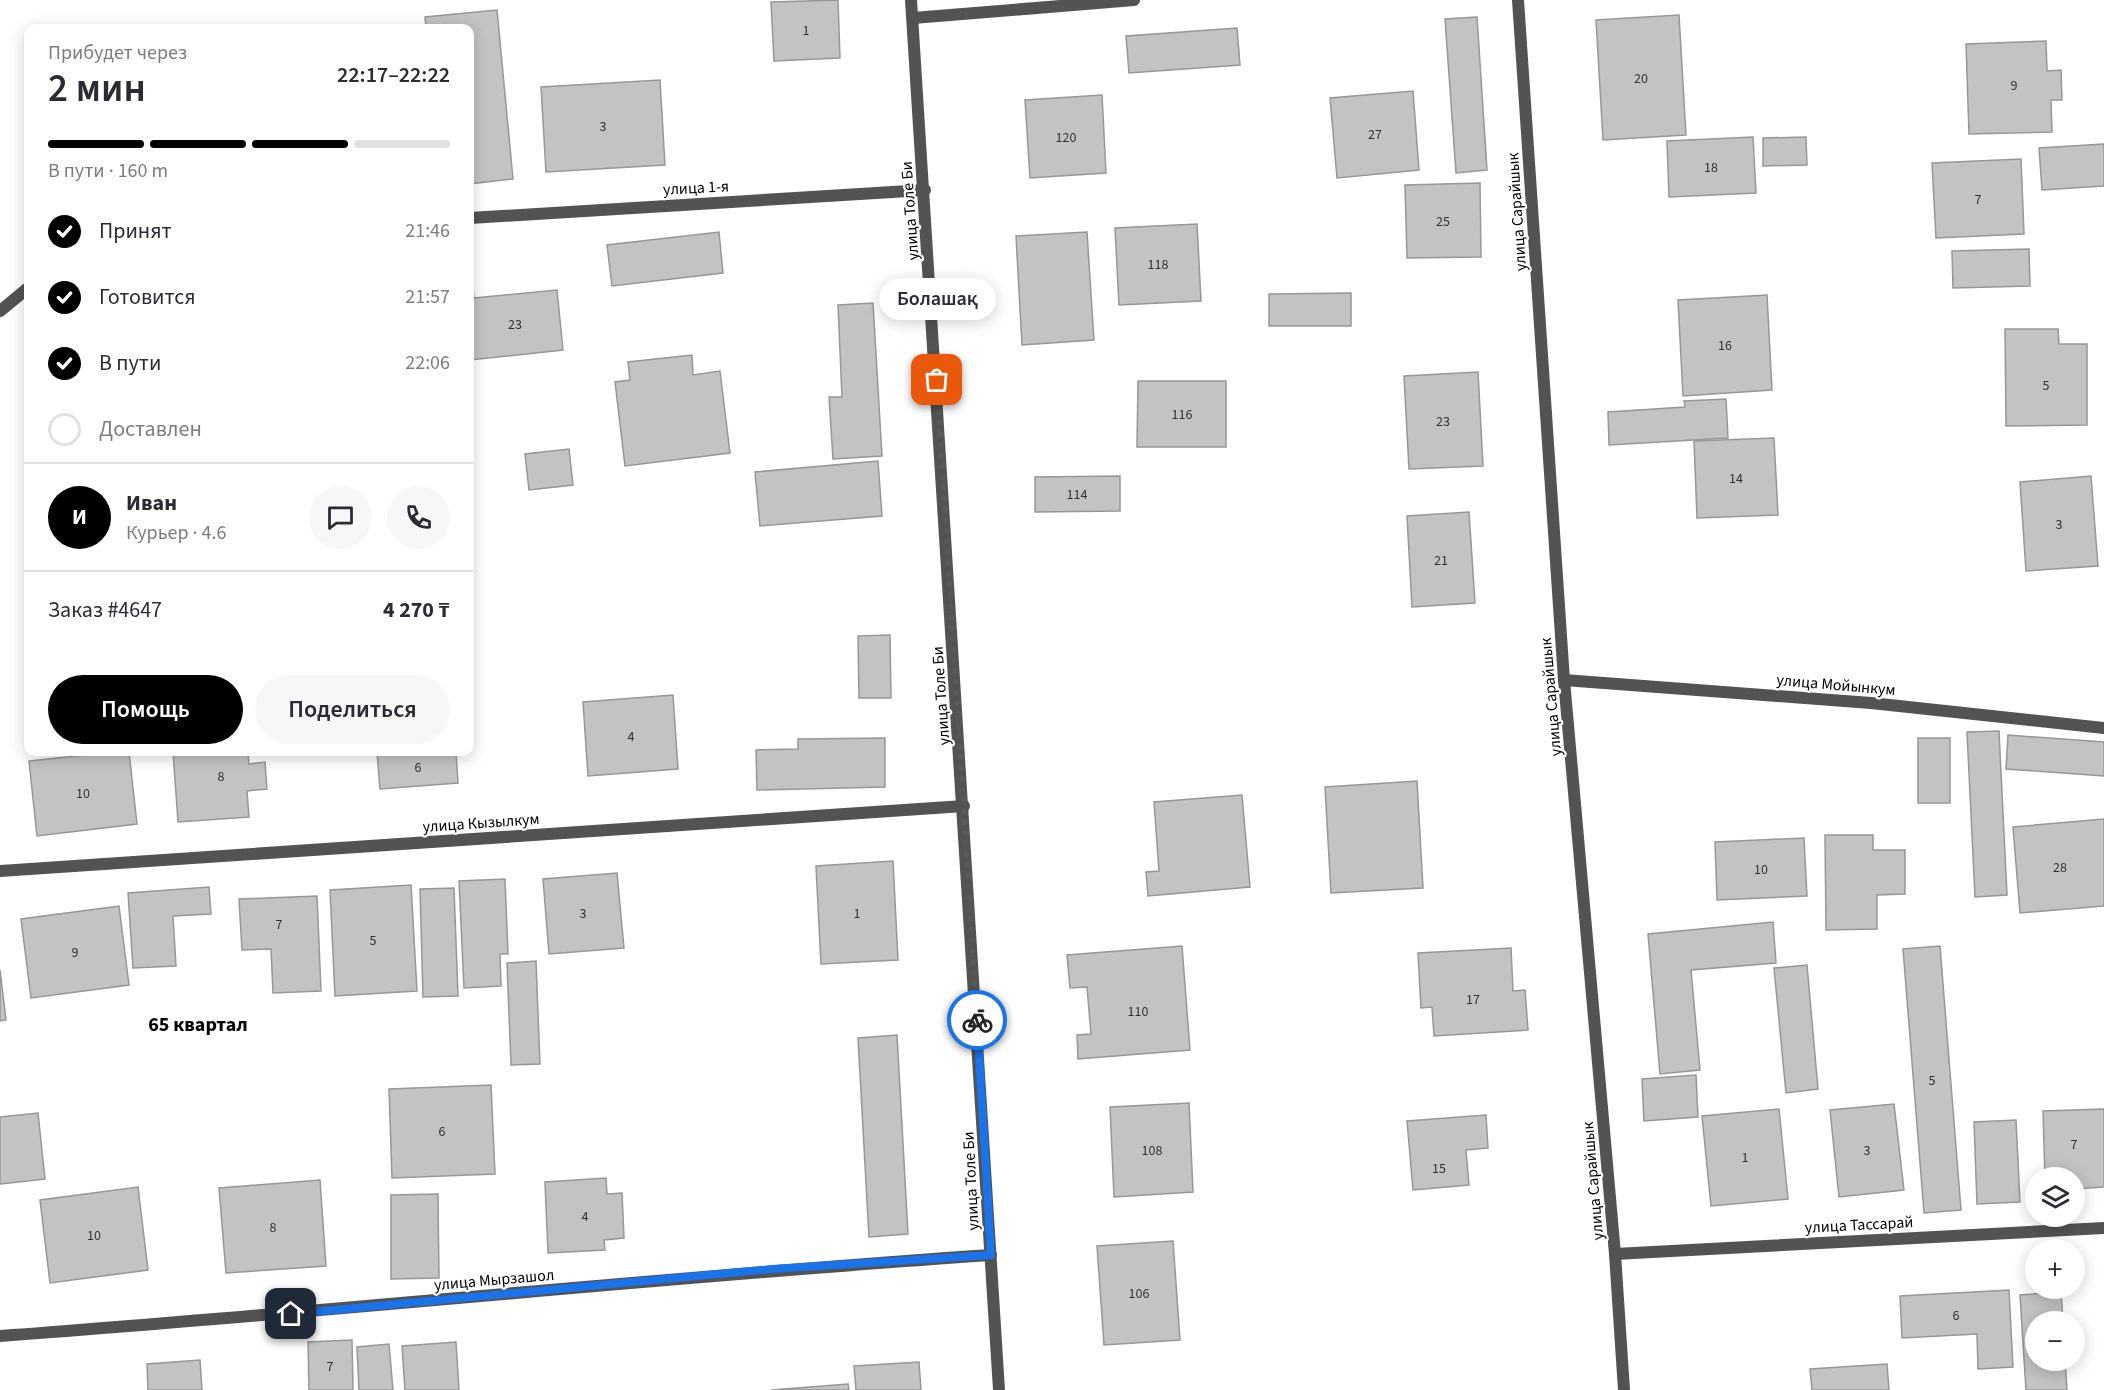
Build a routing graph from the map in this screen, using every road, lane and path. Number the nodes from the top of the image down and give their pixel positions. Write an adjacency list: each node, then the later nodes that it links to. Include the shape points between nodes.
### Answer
1 (911, 0): 4 (street, улица Толе Би)
2 (1134, 0): 4 (street)
3 (1518, 0): 9 (street, улица Сарайшык)
4 (913, 18): 5 (street, улица Толе Би)
5 (925, 190): 6 (street, улица 1-я); 11 (street, улица Толе Би)
6 (474, 218)
7 (24, 291): 8 (street)
8 (0, 311)
9 (1564, 680): 10 (street, улица Мойынкум, via 1871,703); 14 (street, улица Сарайшык)
10 (2104, 728)
11 (964, 806): 12 (street, улица Кызылкум); 15 (street, улица Толе Би)
12 (0, 871)
13 (2104, 1227): 14 (street, улица Тассарай)
14 (1615, 1254): 18 (street, улица Сарайшык)
15 (991, 1255): 16 (street, улица Мырзашол, via 772,1269 247,1318); 17 (street, улица Толе Би)
16 (0, 1336)
17 (999, 1390)
18 (1624, 1390)

